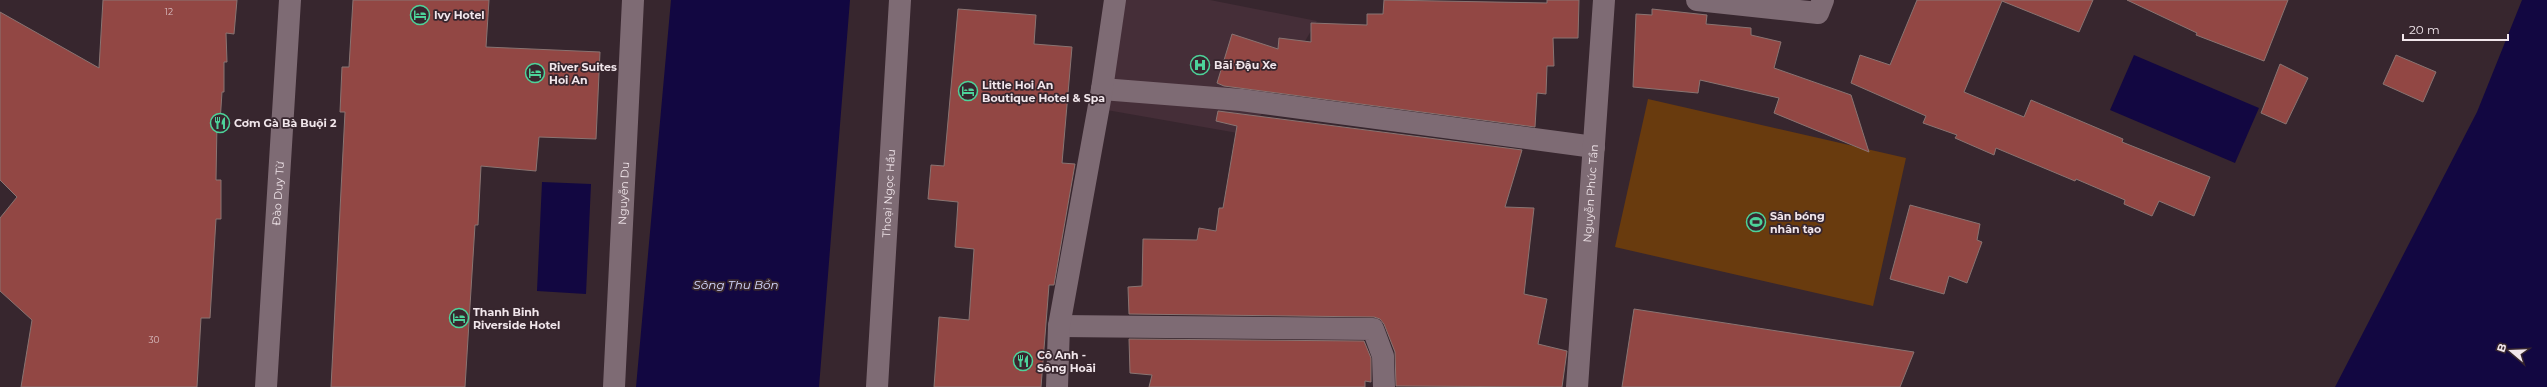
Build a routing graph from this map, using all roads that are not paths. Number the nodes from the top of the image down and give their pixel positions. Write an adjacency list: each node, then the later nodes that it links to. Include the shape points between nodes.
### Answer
1 (290, 0): 11 (street, Đào Duy Từ)
2 (633, 0): 12 (street, Nguyễn Du)
3 (900, 0): 13 (street, Thoại Ngọc Hầu)
4 (1115, 0): 8 (street)
5 (1604, 0): 9 (street, Nguyễn Phúc Tần)
6 (1697, 0): 7 (street, via 1818,13)
7 (1823, 0)
8 (1102, 89): 9 (street, via 1241,100); 10 (street)
9 (1594, 147): 16 (street, Nguyễn Phúc Tần)
10 (1059, 326): 14 (street); 15 (street, via 1373,329 1383,356)
11 (266, 387)
12 (614, 387)
13 (877, 387)
14 (1057, 387)
15 (1384, 387)
16 (1577, 387)

